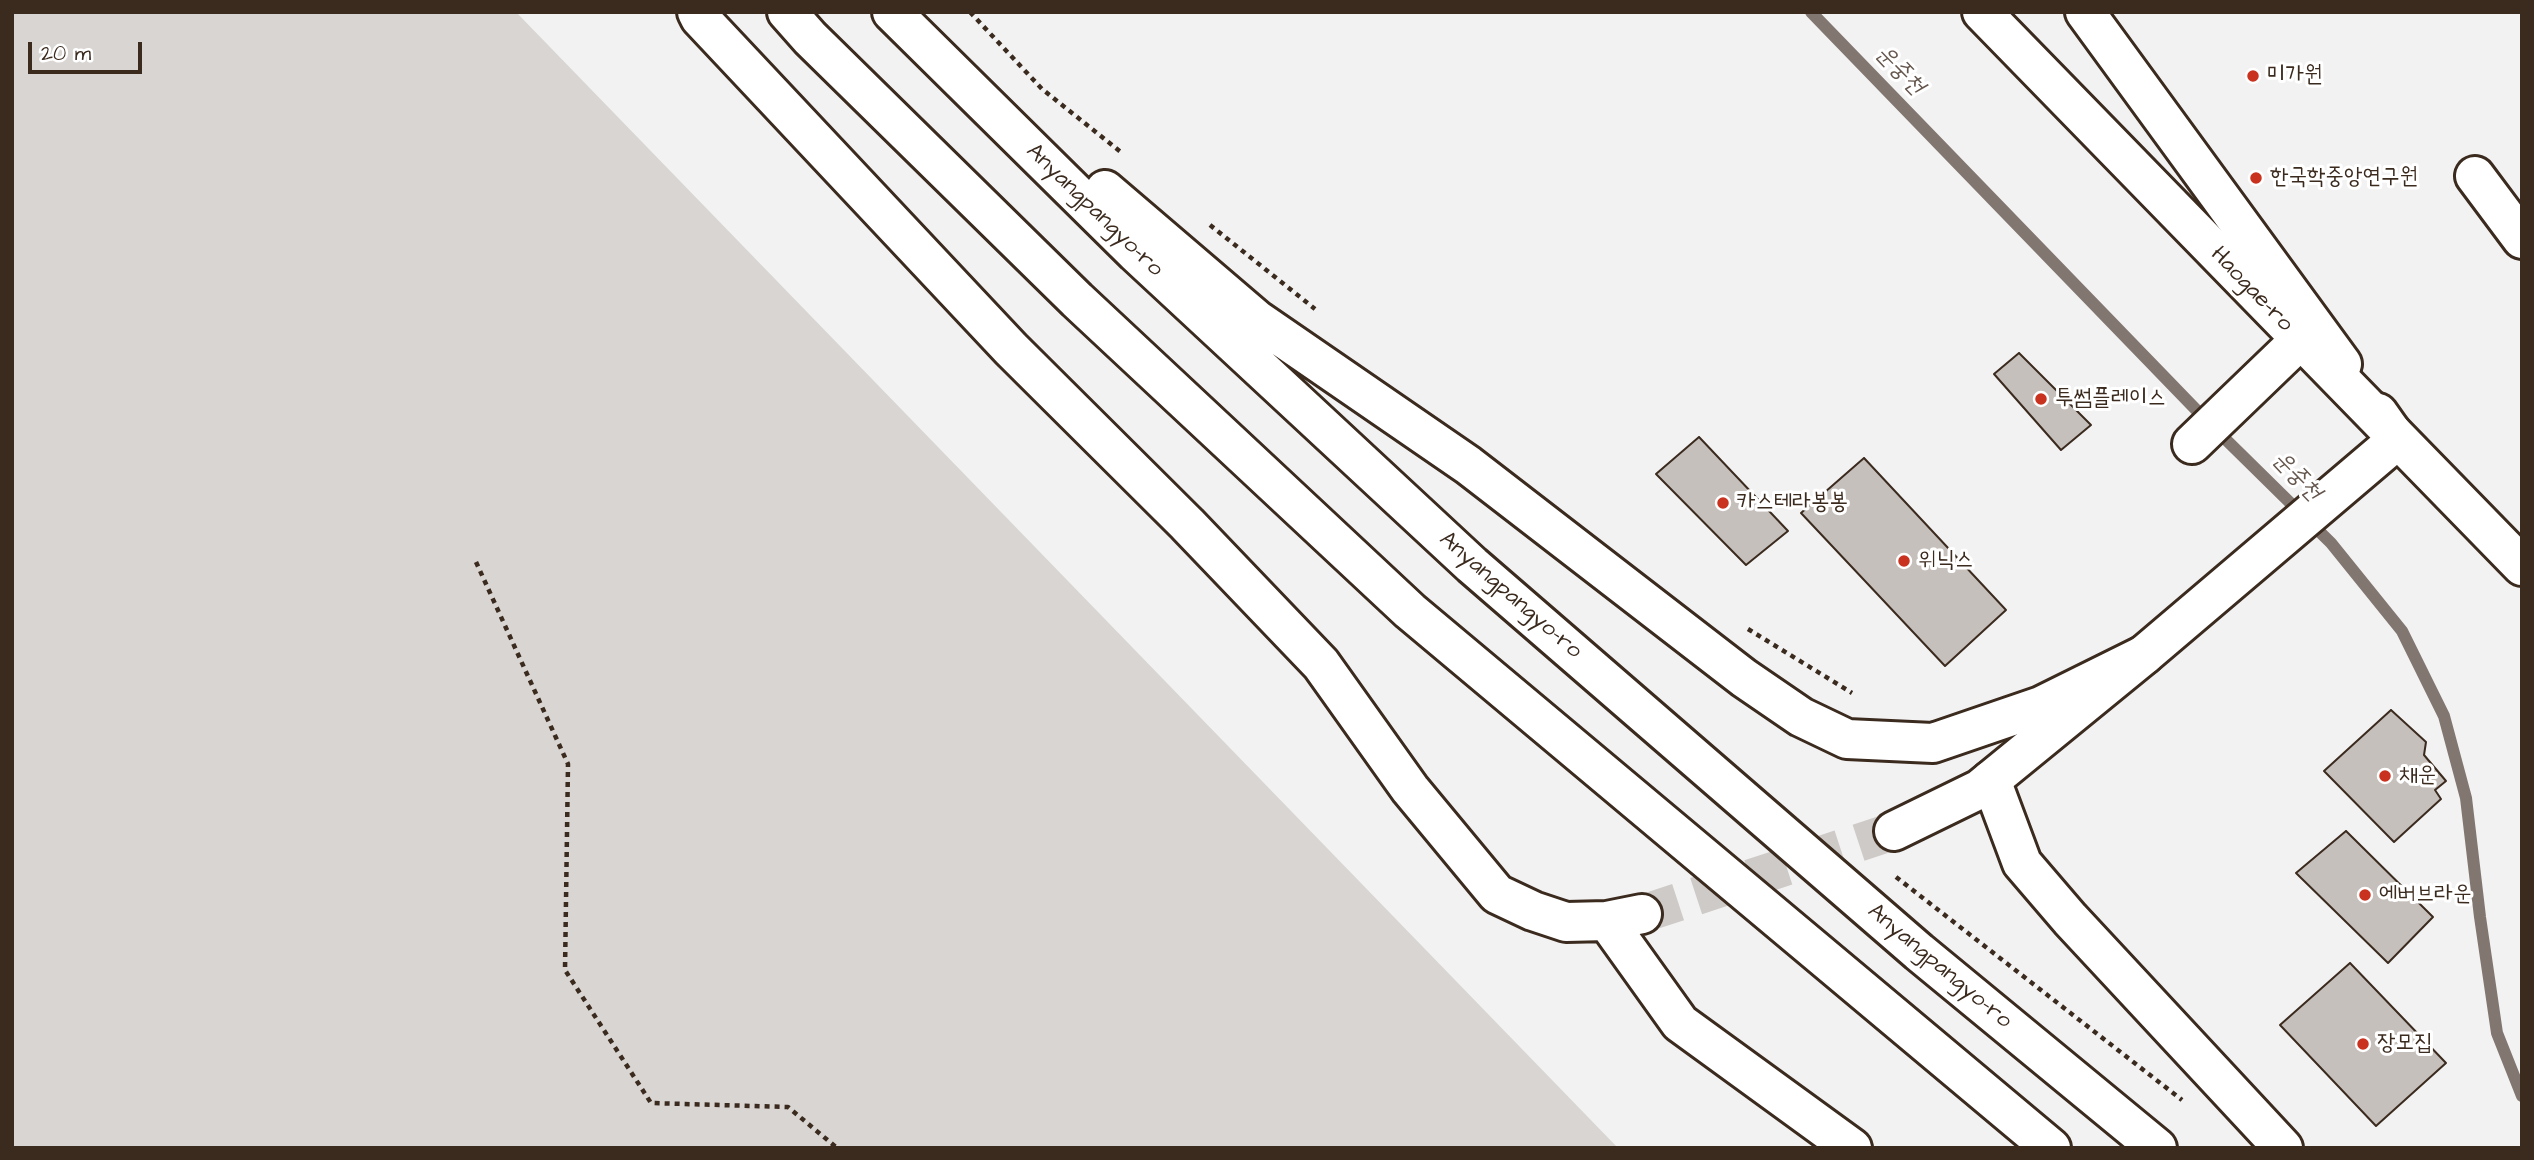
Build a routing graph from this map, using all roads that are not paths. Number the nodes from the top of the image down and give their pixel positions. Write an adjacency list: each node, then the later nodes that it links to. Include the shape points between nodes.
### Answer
1 (697, 12): 15 (main road, via 1010,349 1321,664 1410,789 1497,894 1566,922 1625,917 1680,1023)
2 (787, 12): 16 (main road, via 1077,300 1410,611)
3 (894, 12): 12 (main road, via 1257,320 1468,465 1801,717 1847,739 1933,743 2041,706); 17 (main road, Anyangpangyo-ro, via 1136,253 1472,565 1919,952)
4 (1982, 12): 8 (main road, Haogae-ro)
5 (2084, 12): 9 (main road)
6 (2475, 176): 7 (main road)
7 (2522, 239)
8 (2300, 341): 9 (main road, Haogae-ro); 10 (main road)
9 (2397, 440): 11 (main road, Haogae-ro); 12 (main road)
10 (2192, 444)
11 (2522, 566)
12 (2144, 655): 13 (main road)
13 (1991, 780): 14 (main road); 18 (main road, via 2022,863)
14 (1894, 831)
15 (1852, 1148)
16 (2051, 1148)
17 (2157, 1148)
18 (2283, 1148)

